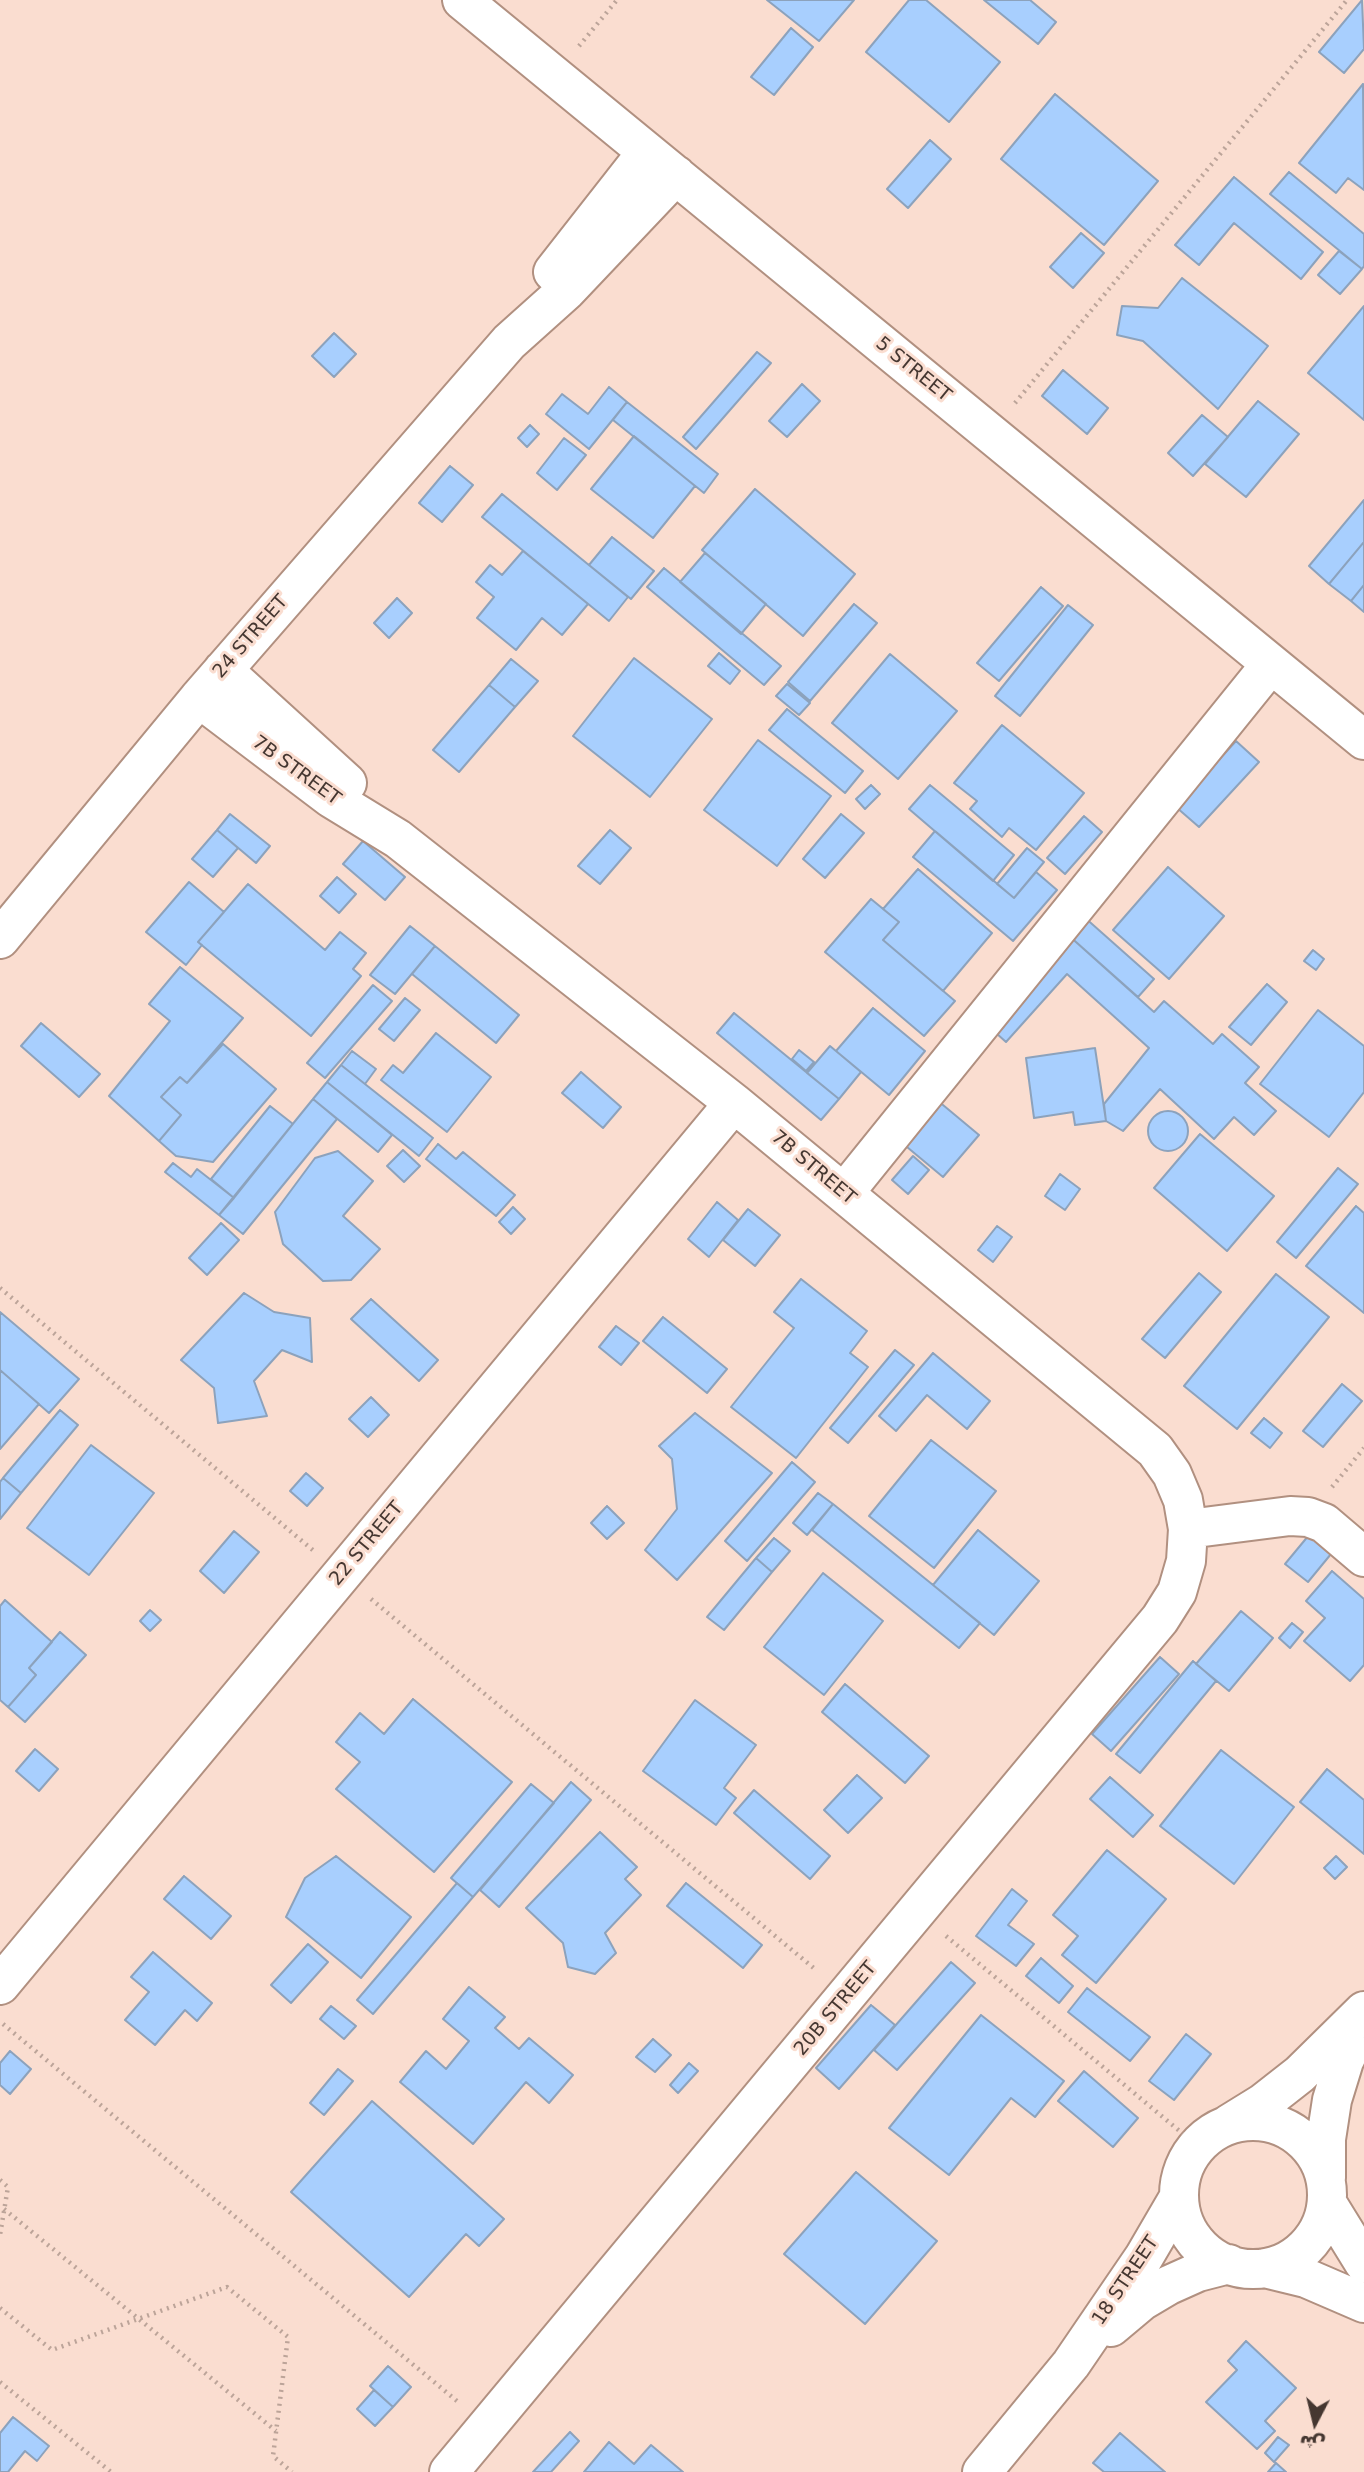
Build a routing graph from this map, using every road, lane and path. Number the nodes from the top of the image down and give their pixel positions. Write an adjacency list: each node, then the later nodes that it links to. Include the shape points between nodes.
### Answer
1 (462, 0): 4 (street, 5 STREET)
2 (617, 0): 4 (path)
3 (1347, 0): 6 (path)
4 (554, 76): 5 (street, 5 STREET)
5 (662, 164): 6 (street, 5 STREET); 8 (street, 24 STREET, via 551,275 509,342)
6 (990, 433): 7 (street, 5 STREET)
7 (1271, 664): 10 (street, 5 STREET); 14 (street)
8 (223, 670): 9 (street, 24 STREET); 11 (street, 7B STREET, via 345,782)
9 (198, 698): 11 (street, 7B STREET, via 331,798); 12 (street, 24 STREET)
10 (1364, 740)
11 (398, 839): 13 (street, 7B STREET)
12 (0, 939)
13 (734, 1103): 14 (street, 7B STREET); 18 (street, 22 STREET)
14 (844, 1194): 16 (street, 7B STREET, via 1155,1450 1183,1500)
15 (0, 1288): 18 (path)
16 (1188, 1529): 17 (street, via 1308,1517 1324,1523); 19 (street, 20B STREET, via 1186,1561 1177,1592 1160,1619)
17 (1364, 1557)
18 (342, 1574): 20 (street, 22 STREET); 21 (path)
19 (917, 1912): 21 (street, 20B STREET); 25 (path)
20 (0, 1985)
21 (846, 1996): 38 (street, 20B STREET)
22 (1364, 2011): 25 (street, via 1300,2074)
23 (0, 2021): 38 (path)
24 (1364, 2022): 27 (street, via 1332,2100 1325,2139)
25 (1210, 2137): 27 (street, via 1244,2122 1266,2122 1286,2129 1305,2141 1318,2159); 28 (street, via 1187,2161)
26 (0, 2180): 29 (path, via 8,2187)
27 (1326, 2191): 31 (street); 32 (street, via 1321,2226 1307,2246 1289,2260)
28 (1179, 2197): 32 (street, via 1183,2219 1209,2254); 36 (street, 18 STREET)
29 (4, 2209): 30 (path); 35 (path)
30 (0, 2235)
31 (1364, 2263)
32 (1247, 2266): 33 (street, via 1306,2278); 36 (street, 18 STREET, via 1198,2272 1169,2285 1117,2320)
33 (1364, 2303)
34 (0, 2308): 35 (path, via 52,2350)
35 (138, 2318): 39 (path); 39 (path, via 227,2287 288,2337)
36 (1071, 2364): 43 (street, 18 STREET)
37 (0, 2382): 40 (path)
38 (487, 2426): 42 (street, 20B STREET)
39 (276, 2431): 41 (path, via 273,2456)
40 (111, 2472)
41 (292, 2472)
42 (449, 2472)
43 (982, 2472)

